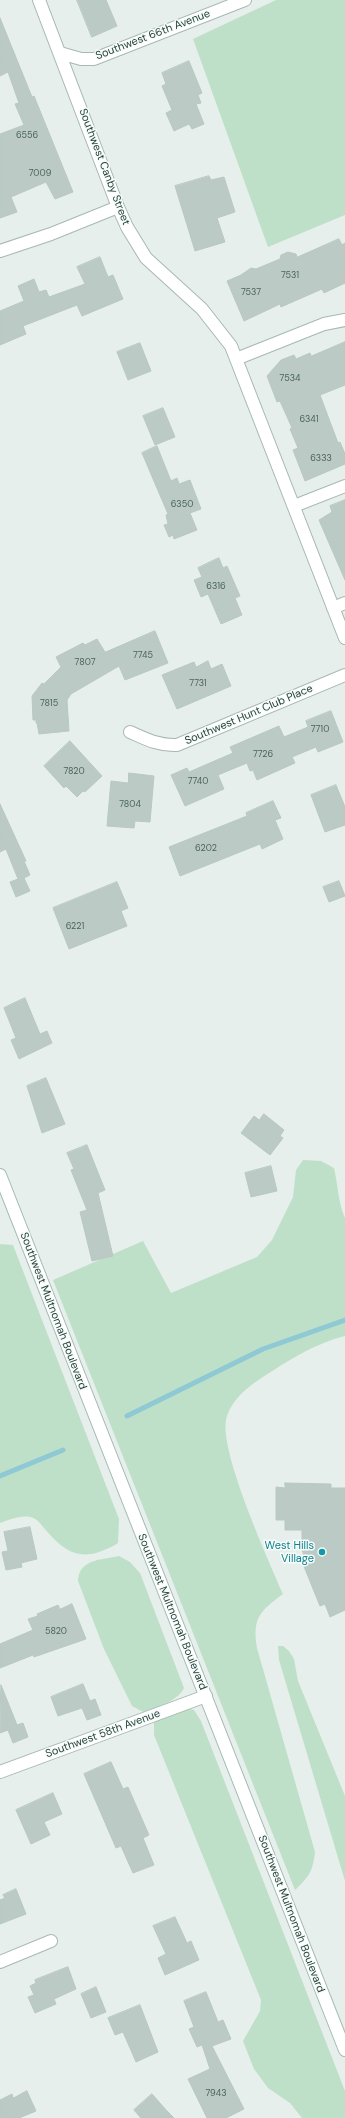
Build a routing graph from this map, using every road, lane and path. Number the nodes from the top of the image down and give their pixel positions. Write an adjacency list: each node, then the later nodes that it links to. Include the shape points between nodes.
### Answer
1 (39, 0): 3 (street, Southwest Canby Street)
2 (245, 0): 3 (street, Southwest 66th Avenue, via 94,58 81,60)
3 (60, 53): 4 (street, Southwest Canby Street)
4 (118, 207): 5 (street, via 51,234); 7 (street, Southwest Canby Street, via 146,258 212,320 231,346)
5 (0, 250)
6 (345, 320): 7 (street, via 324,324)
7 (236, 358): 9 (street, Southwest Canby Street)
8 (345, 486): 9 (street)
9 (294, 506): 11 (street, Southwest Canby Street)
10 (345, 603): 11 (street)
11 (333, 608): 12 (street, Southwest Canby Street)
12 (345, 638)
13 (345, 675): 14 (street, Southwest Hunt Club Place, via 178,745 155,744)
14 (130, 732)
15 (0, 1175): 16 (street, Southwest Multnomah Boulevard)
16 (206, 1696): 17 (street, Southwest 58th Avenue); 20 (street, Southwest Multnomah Boulevard)
17 (0, 1772)
18 (51, 1941): 19 (street)
19 (0, 1962)
20 (345, 2050)

